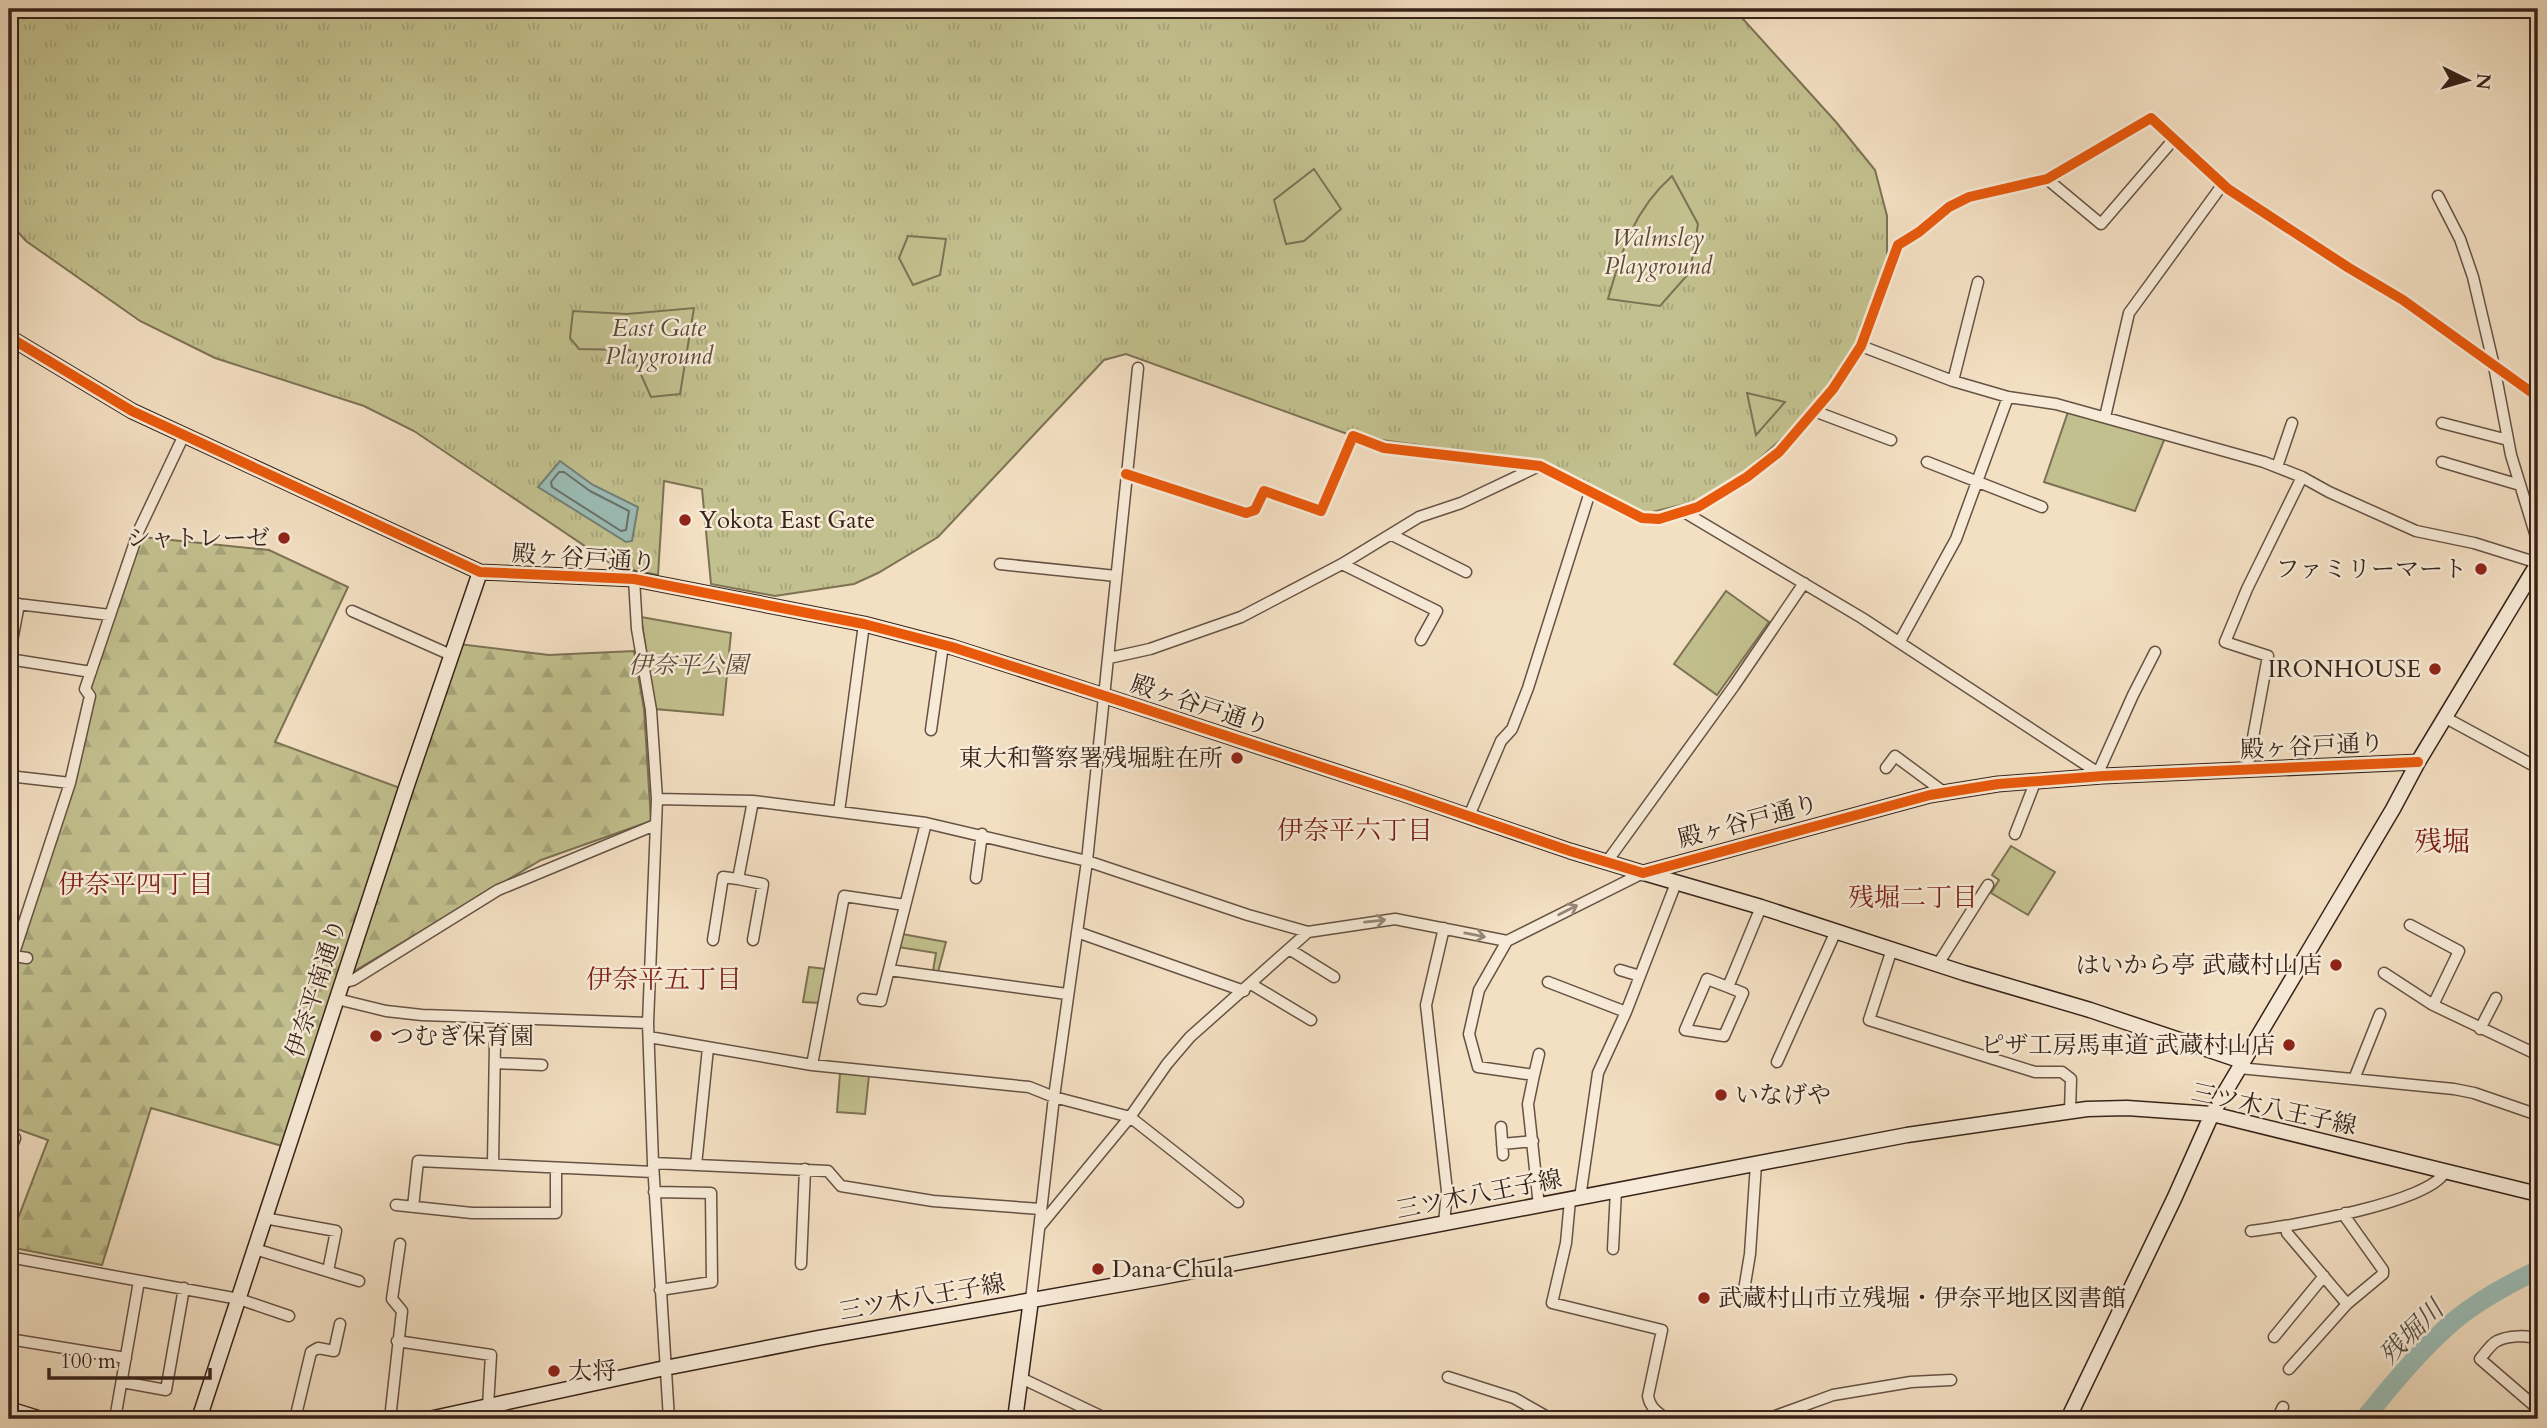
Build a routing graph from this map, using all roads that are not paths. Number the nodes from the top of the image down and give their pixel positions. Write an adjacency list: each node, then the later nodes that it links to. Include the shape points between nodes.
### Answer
1 (2174, 139): 2 (street, via 2151,118); 2 (street, via 2101,224); 3 (street)
2 (2046, 178): 7 (street, via 1969,197 1898,245)
3 (2223, 184): 8 (street, via 2403,300); 14 (street, via 2129,313)
4 (2438, 196): 8 (street, via 2473,277)
5 (1978, 282): 10 (street)
6 (9, 337): 17 (street, 殿ヶ谷戸通り, via 114,402)
7 (1861, 346): 10 (street); 13 (street)
8 (2494, 366): 12 (street); 19 (street)
9 (1138, 368): 24 (street)
10 (1953, 381): 11 (street)
11 (2008, 397): 14 (street); 26 (street)
12 (2538, 397)
13 (1814, 411): 18 (street); 30 (street, via 1763,467)
14 (2105, 417): 23 (street)
15 (2291, 423): 23 (street)
16 (2442, 423): 19 (street)
17 (184, 435): 36 (street, 殿ヶ谷戸通り); 43 (street, via 139,530)
18 (1891, 440)
19 (2508, 440): 27 (street)
20 (1927, 462): 26 (street)
21 (2442, 462): 27 (street)
22 (1540, 466): 24 (street, via 1384,448 1353,436 1321,511 1264,491 1255,510 1246,513); 28 (street); 31 (street, via 1419,517)
23 (2277, 467): 25 (street)
24 (1126, 474): 38 (street)
25 (2302, 477): 33 (street, via 2416,531); 59 (street, via 2225,642 2268,656)
26 (1977, 481): 29 (street); 46 (street, via 1956,539)
27 (2520, 485): 32 (street)
28 (1590, 492): 30 (street, via 1642,518); 68 (street, via 1528,688)
29 (2042, 507)
30 (1684, 512): 40 (street)
31 (1392, 535): 35 (street); 37 (street)
32 (2538, 543)
33 (2538, 563): 54 (street)
34 (1000, 564): 38 (street)
35 (1342, 564): 45 (street, via 1437,611); 51 (street, via 1241,617 1150,649)
36 (480, 572): 39 (street, 殿ヶ谷戸通り); 49 (street, 伊奈平南通り)
37 (1466, 572)
38 (1116, 576): 51 (street)
39 (634, 579): 44 (street, 殿ヶ谷戸通り); 65 (street)
40 (1804, 583): 46 (street); 74 (street)
41 (14, 603): 43 (street); 50 (street)
42 (352, 611): 49 (street)
43 (110, 615): 52 (street)
44 (864, 624): 47 (street, 殿ヶ谷戸通り); 67 (street)
45 (1421, 640)
46 (1899, 641): 60 (street)
47 (943, 645): 53 (street, 殿ヶ谷戸通り); 55 (street)
48 (2155, 652): 60 (street)
49 (451, 655): 101 (street, 伊奈平南通り)
50 (9, 658): 52 (street)
51 (1109, 658): 53 (street)
52 (90, 672): 63 (street, via 85,689 90,696)
53 (1105, 696): 68 (street, 殿ヶ谷戸通り); 73 (street)
54 (2446, 718): 56 (street); 58 (street)
55 (931, 730)
56 (2418, 762): 59 (street, 殿ヶ谷戸通り); 123 (street)
57 (1886, 768): 64 (street, via 1895,756)
58 (2538, 768)
59 (2247, 770): 60 (street, 殿ヶ谷戸通り)
60 (2101, 774): 62 (street, 殿ヶ谷戸通り)
61 (9, 776): 63 (street)
62 (2036, 780): 64 (street, 殿ヶ谷戸通り); 72 (street)
63 (69, 782): 93 (street)
64 (1945, 793): 75 (street, 殿ヶ谷戸通り)
65 (657, 799): 66 (street); 70 (street)
66 (753, 801): 67 (street); 77 (street)
67 (839, 812): 69 (street)
68 (1469, 816): 74 (street, 殿ヶ谷戸通り)
69 (926, 823): 71 (street); 80 (street)
70 (655, 825): 101 (street, via 498,890); 112 (street)
71 (982, 834): 73 (street); 76 (street)
72 (2015, 834)
73 (1087, 861): 85 (street); 86 (street)
74 (1605, 863): 75 (street, 殿ヶ谷戸通り)
75 (1643, 873): 78 (street); 89 (street, one-way to 75)
76 (976, 878)
77 (738, 879): 87 (street, via 723,877); 88 (street, via 764,884)
78 (1676, 883): 81 (street); 98 (street)
79 (1987, 886): 94 (street)
80 (905, 905): 96 (street); 122 (street, via 844,896)
81 (1761, 907): 84 (street); 103 (street)
82 (2410, 925): 108 (street, via 2459,951)
83 (1444, 928): 86 (street, one-way to 83, via 1395,919); 89 (street, one-way to 89); 153 (street, via 1426,1005 1447,1191)
84 (1836, 931): 91 (street); 119 (street)
85 (1077, 932): 102 (street); 104 (street)
86 (1308, 932): 90 (street)
87 (713, 940)
88 (753, 940)
89 (1507, 941): 124 (street, via 1479,990 1469,1034 1478,1067)
90 (1289, 949): 99 (street); 102 (street)
91 (1892, 949): 94 (street); 127 (street, via 1869,1020 2035,1072 2062,1072 2071,1079)
92 (27, 958): 93 (street)
93 (11, 960)
94 (1938, 964): 123 (street, via 2090,1010)
95 (1619, 970): 98 (street)
96 (889, 971): 104 (street); 107 (street, via 881,1001)
97 (2384, 973): 108 (street)
98 (1640, 976): 109 (street)
99 (1334, 977)
100 (1548, 982): 109 (street)
101 (342, 983): 106 (street, 伊奈平南通り)
102 (1247, 987): 111 (street); 130 (street, via 1190,1037)
103 (1728, 987): 103 (street, via 1743,993 1724,1037 1685,1030 1707,979)
104 (1067, 995): 126 (street)
105 (2496, 998): 113 (street)
106 (337, 999): 112 (street, via 422,1015); 152 (street, 伊奈平南通り)
107 (863, 999)
108 (2432, 1005): 113 (street)
109 (1626, 1012): 145 (street, via 1598,1073)
110 (2381, 1014): 125 (street)
111 (1311, 1020)
112 (648, 1023): 114 (street)
113 (2480, 1029): 118 (street)
114 (649, 1037): 116 (street); 138 (street)
115 (495, 1043): 120 (street)
116 (708, 1048): 122 (street); 137 (street)
117 (1539, 1054): 124 (street)
118 (2538, 1055)
119 (1777, 1062)
120 (495, 1063): 121 (street); 135 (street)
121 (542, 1065)
122 (812, 1065): 126 (street, via 1029,1087)
123 (2241, 1065): 125 (street); 128 (street)
124 (1534, 1075): 133 (street, via 1528,1104)
125 (2354, 1079): 129 (street, via 2474,1093)
126 (1054, 1097): 130 (street); 150 (street)
127 (2070, 1111): 128 (street, 三ツ木八王子線, via 2127,1108); 136 (street, 三ツ木八王子線)
128 (2212, 1114): 141 (street, 三ツ木八王子線); 201 (street)
129 (2538, 1115)
130 (1130, 1116): 146 (street); 155 (street)
131 (1501, 1127): 133 (street, via 1503,1149)
132 (9, 1136): 134 (street, via 15,1138)
133 (1533, 1141): 148 (street)
134 (9, 1154)
135 (492, 1164): 139 (street); 149 (street, via 418,1161)
136 (1756, 1164): 142 (street, 三ツ木八王子線); 168 (street)
137 (696, 1165): 138 (street); 140 (street)
138 (653, 1167): 139 (street); 143 (street)
139 (556, 1168): 149 (street, via 556,1213 472,1213)
140 (805, 1169): 150 (street, via 828,1171 841,1186 933,1201); 161 (street)
141 (2445, 1171): 144 (street, 三ツ木八王子線); 151 (street, via 2438,1182 2420,1191)
142 (1616, 1190): 145 (street, 三ツ木八王子線); 159 (street)
143 (654, 1192): 167 (street); 167 (street, via 711,1193 712,1282)
144 (2538, 1194)
145 (1575, 1199): 148 (street, 三ツ木八王子線); 199 (street, via 1552,1303 1662,1330 1648,1396 1655,1412)
146 (1238, 1202)
147 (396, 1205): 149 (street)
148 (1539, 1206): 153 (street, 三ツ木八王子線)
149 (413, 1207)
150 (1041, 1209): 155 (street)
151 (2345, 1213): 154 (street); 171 (street, via 2383,1270)
152 (264, 1218): 158 (street, 伊奈平南通り); 162 (street, via 336,1231)
153 (1444, 1224): 170 (street, 三ツ木八王子線)
154 (2286, 1227): 156 (street); 163 (street)
155 (1038, 1228): 170 (street)
156 (2251, 1231)
157 (400, 1244): 177 (street, via 392,1299 402,1311)
158 (255, 1249): 162 (street); 169 (street, 伊奈平南通り)
159 (1614, 1249)
160 (9, 1257): 164 (street)
161 (801, 1264)
162 (328, 1271): 165 (street)
163 (2324, 1276): 171 (street); 174 (street)
164 (139, 1281): 166 (street); 178 (street)
165 (359, 1281)
166 (184, 1288): 169 (street); 184 (street, via 166,1390)
167 (660, 1290): 179 (street)
168 (1744, 1290)
169 (239, 1299): 172 (street); 191 (street, 伊奈平南通り)
170 (1031, 1300): 179 (street, 三ツ木八王子線); 182 (street)
171 (2347, 1304): 180 (street)
172 (289, 1316)
173 (340, 1324): 192 (street, via 334,1351 318,1348 312,1352)
174 (2274, 1337)
175 (9, 1339): 178 (street)
176 (2538, 1340): 188 (street, via 2522,1336 2497,1341 2480,1359)
177 (397, 1341): 185 (street, via 492,1355); 193 (street)
178 (126, 1358): 184 (street)
179 (665, 1368): 185 (street, 三ツ木八王子線); 195 (street)
180 (2289, 1369)
181 (1448, 1377): 198 (street, via 1514,1398)
182 (1021, 1378): 196 (street); 197 (street)
183 (1951, 1380): 200 (street, via 1832,1395)
184 (122, 1382): 190 (street)
185 (488, 1406): 194 (street, 三ツ木八王子線)
186 (2283, 1407): 202 (street)
187 (9, 1409): 189 (street)
188 (2538, 1409)
189 (41, 1419)
190 (115, 1419)
191 (199, 1419)
192 (295, 1419)
193 (390, 1419)
194 (429, 1419)
195 (669, 1419)
196 (1015, 1419)
197 (1107, 1419)
198 (1551, 1419)
199 (1667, 1419)
200 (1767, 1419)
201 (2068, 1419)
202 (2277, 1419)

